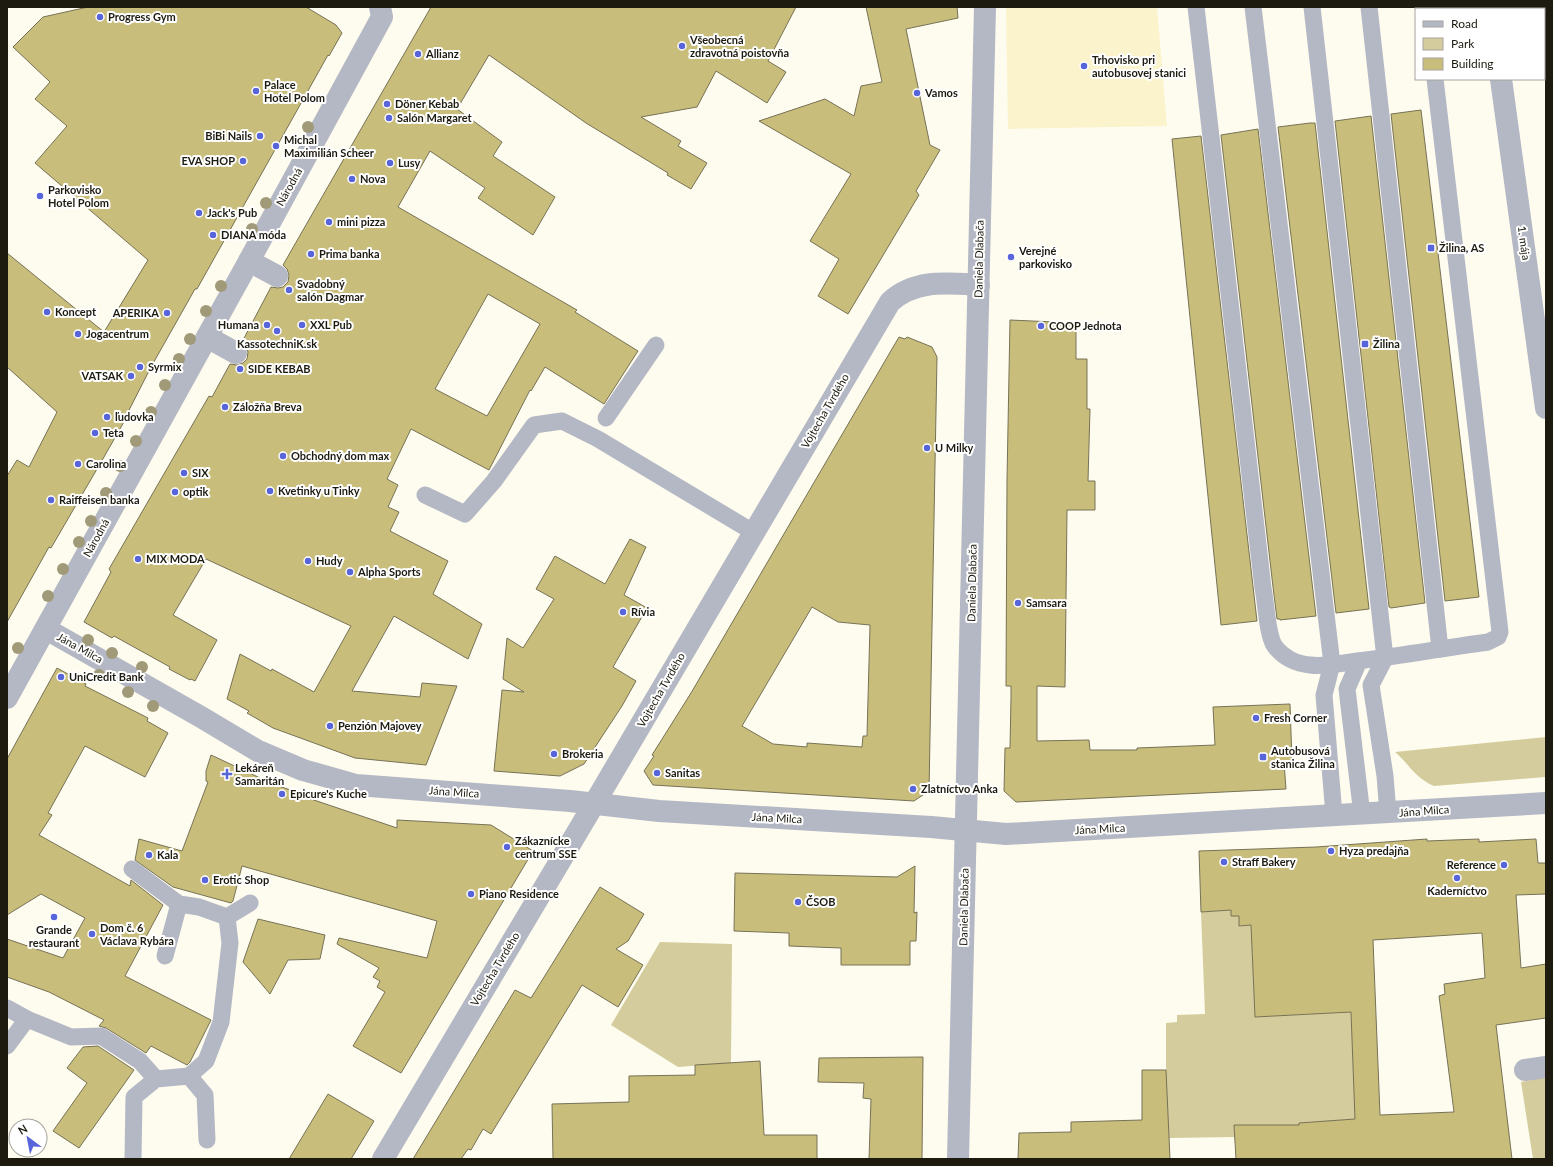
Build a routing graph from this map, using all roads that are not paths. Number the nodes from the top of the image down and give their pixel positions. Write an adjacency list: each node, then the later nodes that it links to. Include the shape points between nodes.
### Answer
1 (380, 7): 9 (street, Národná, via 382,17)
2 (985, 7): 11 (street, Daniela Dlabača)
3 (1196, 7): 23 (lane, via 1271,637 1280,652 1296,662 1310,666)
4 (1253, 7): 23 (lane)
5 (1312, 7): 21 (lane)
6 (1369, 7): 20 (lane)
7 (1435, 80): 20 (lane, via 1500,632 1488,642)
8 (1501, 80): 15 (street, 1. mája)
9 (249, 261): 10 (street); 12 (street, Národná)
10 (277, 276)
11 (978, 285): 18 (street, Vojtecha Tvrdého, via 944,282 910,288 890,302); 30 (street, Daniela Dlabača)
12 (207, 336): 14 (street); 19 (street, Národná)
13 (656, 345): 16 (lane)
14 (236, 353)
15 (1546, 408)
16 (606, 418)
17 (424, 495): 18 (lane, via 465,514 494,481 534,425 562,421 598,439)
18 (754, 532): 25 (street, Vojtecha Tvrdého)
19 (46, 630): 24 (street, Národná); 25 (street, Jána Milca, via 258,751 303,770 356,785)
20 (1440, 649): 21 (lane)
21 (1385, 658): 22 (lane); 27 (lane, via 1371,685)
22 (1359, 661): 23 (lane); 28 (lane, via 1347,689)
23 (1332, 664): 29 (lane, via 1324,695)
24 (7, 698)
25 (594, 804): 30 (street, Jána Milca, via 659,811); 45 (street, Vojtecha Tvrdého)
26 (1546, 804): 27 (street, Jána Milca)
27 (1388, 813): 28 (street, Jána Milca)
28 (1362, 815): 29 (street, Jána Milca)
29 (1334, 816): 30 (street, Jána Milca, via 1006,834)
30 (966, 831): 46 (street, Daniela Dlabača)
31 (132, 869): 33 (lane)
32 (250, 903): 34 (lane)
33 (179, 904): 34 (lane, via 199,907); 35 (lane)
34 (227, 917): 41 (lane, via 230,942 221,1022 206,1061)
35 (165, 956)
36 (7, 1008): 37 (lane)
37 (27, 1019): 38 (lane); 42 (lane, via 71,1037 101,1036 140,1061)
38 (7, 1046)
39 (1546, 1067): 40 (street)
40 (1525, 1070)
41 (189, 1076): 42 (lane); 43 (lane, via 205,1094)
42 (156, 1079): 44 (lane, via 134,1097)
43 (207, 1140)
44 (133, 1159)
45 (383, 1159)
46 (958, 1159)

